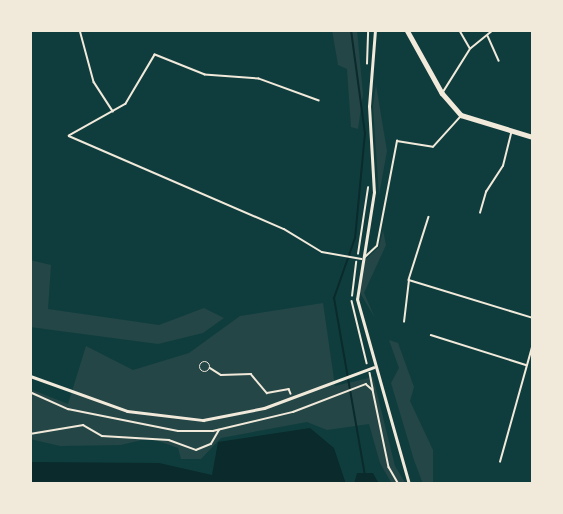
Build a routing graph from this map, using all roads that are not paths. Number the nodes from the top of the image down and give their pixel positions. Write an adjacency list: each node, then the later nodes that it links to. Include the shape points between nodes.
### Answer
1 (80, 30): 11 (lane, via 94,82)
2 (375, 30): 17 (street, via 369,106 374,192)
3 (407, 30): 9 (street)
4 (459, 30): 7 (lane)
5 (493, 30): 6 (lane)
6 (487, 35): 7 (lane); 8 (lane)
7 (470, 49): 9 (lane)
8 (499, 61)
9 (442, 93): 12 (street)
10 (319, 101): 11 (lane, via 259,80 205,75 155,55 129,101)
11 (113, 111): 17 (lane, via 69,136 341,257)
12 (461, 115): 13 (street); 17 (lane, via 433,147 397,141 377,246)
13 (511, 134): 14 (street); 15 (lane, via 504,166 486,192)
14 (533, 137)
15 (480, 213)
16 (429, 217): 18 (lane)
17 (362, 260): 24 (street, via 357,285)
18 (409, 280): 19 (lane); 20 (lane)
19 (533, 318)
20 (404, 322)
21 (431, 335): 23 (lane)
22 (533, 344): 23 (lane)
23 (527, 365): 26 (lane)
24 (374, 367): 25 (street, via 342,382 203,420 127,411); 27 (street)
25 (30, 376)
26 (500, 462)
27 (409, 484)

